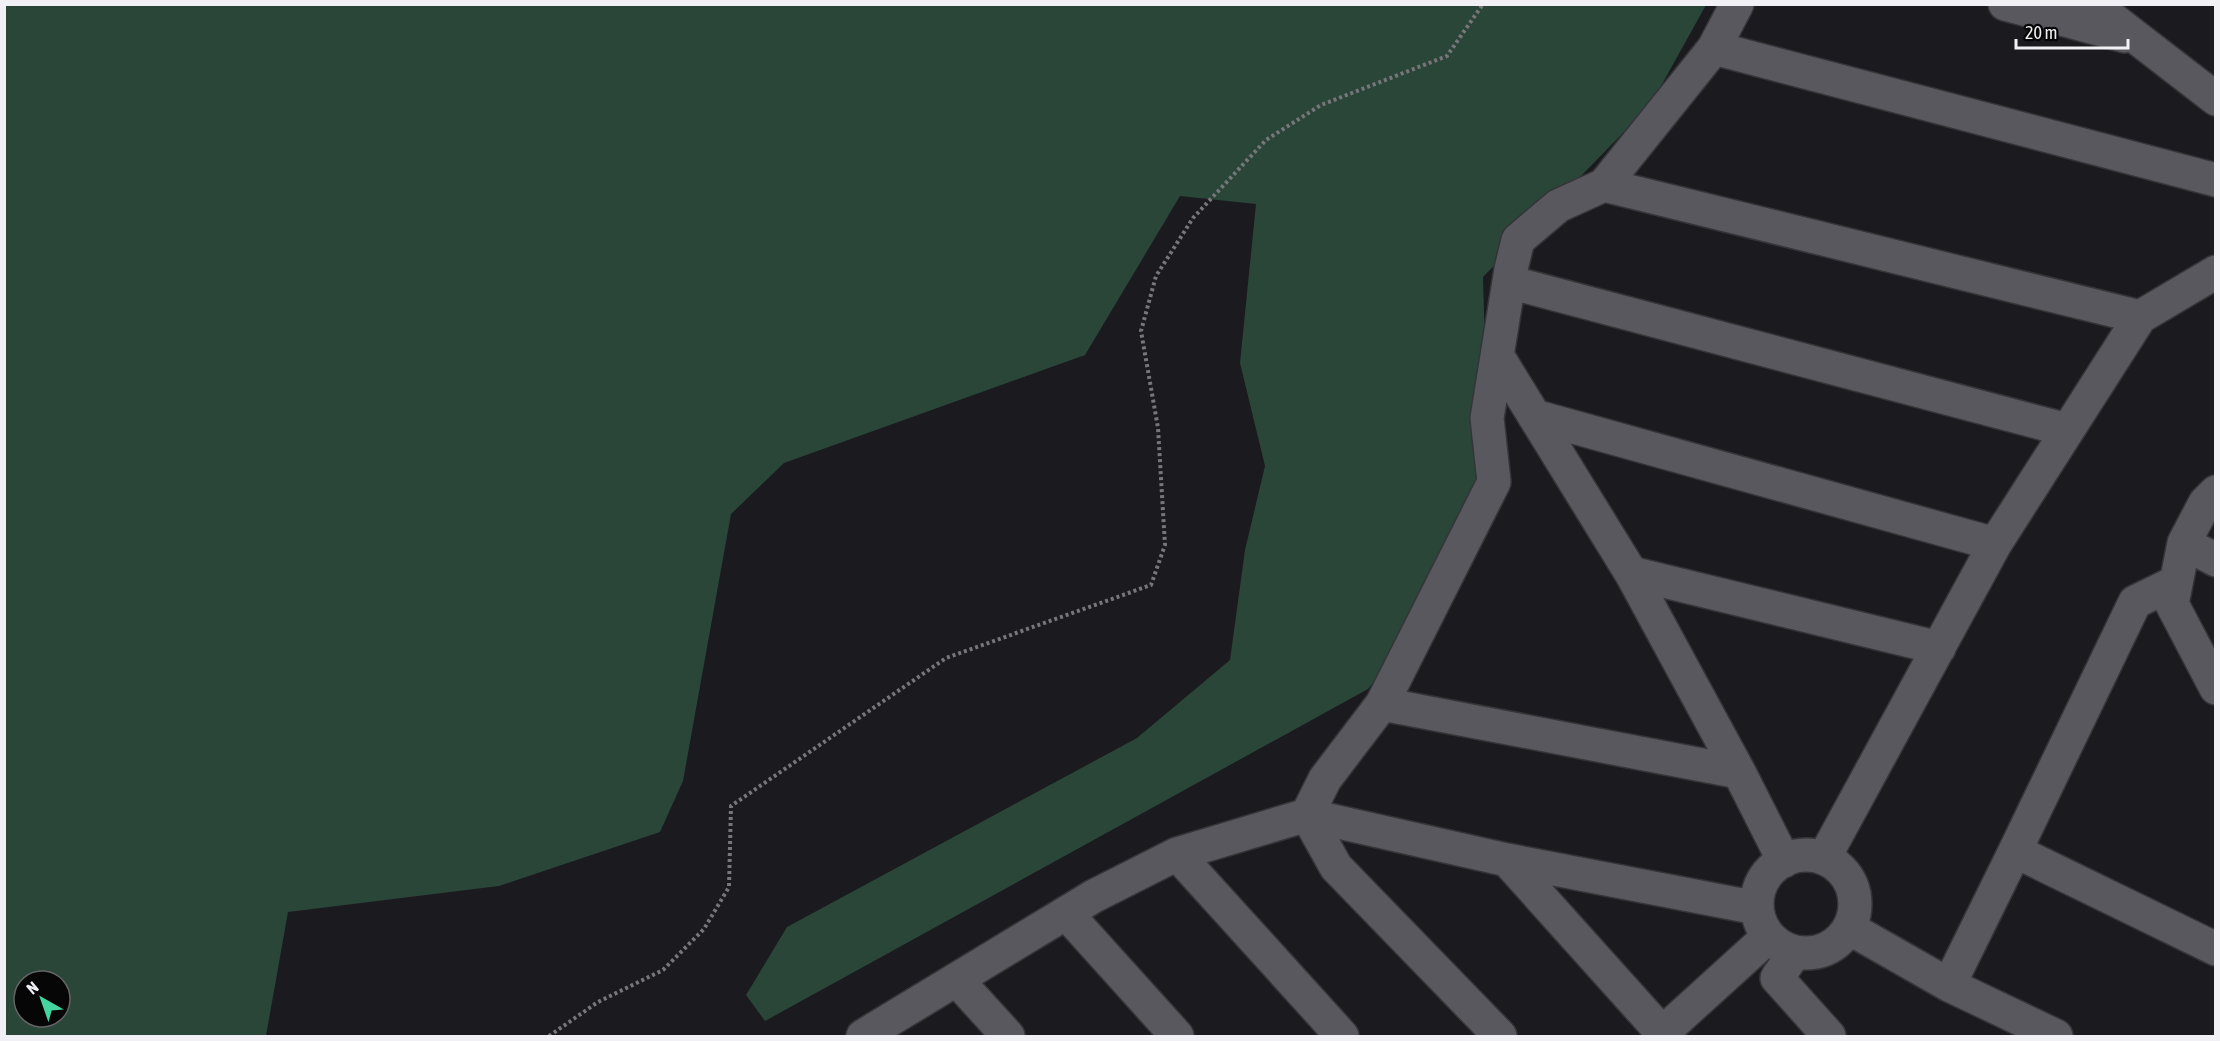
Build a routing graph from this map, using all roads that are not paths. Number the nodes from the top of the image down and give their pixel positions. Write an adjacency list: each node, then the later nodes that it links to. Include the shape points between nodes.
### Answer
1 (1737, 4): 5 (street)
2 (2005, 4): 4 (street)
3 (2093, 4): 4 (street)
4 (2139, 40): 6 (street)
5 (1714, 48): 7 (street); 8 (street)
6 (2216, 99)
7 (2216, 180)
8 (1604, 185): 10 (street, via 1558,206 1518,240); 11 (street)
9 (2216, 272): 11 (street)
10 (1509, 282): 12 (street); 14 (street)
11 (2140, 317): 14 (street)
12 (1498, 357): 13 (street); 23 (street, via 1487,418 1494,482)
13 (1534, 416): 17 (street); 19 (street)
14 (2067, 430): 17 (street)
15 (2216, 492): 16 (street, via 2205,503)
16 (2184, 543): 18 (street); 20 (street)
17 (1995, 544): 21 (street)
18 (2216, 560)
19 (1631, 573): 21 (street); 24 (street)
20 (2176, 582): 22 (street, via 2172,604); 26 (street, via 2135,602)
21 (1939, 648): 28 (street)
22 (2216, 688)
23 (1382, 704): 24 (street); 25 (street, via 1325,779)
24 (1739, 772): 30 (street)
25 (1307, 815): 27 (street); 29 (street); 41 (street, via 1336,867)
26 (2015, 851): 34 (street); 36 (street)
27 (1177, 854): 31 (street); 40 (street)
28 (1824, 858): 30 (street, via 1808,855); 32 (street, via 1839,867 1849,880 1854,913)
29 (1508, 860): 33 (street); 42 (street)
30 (1784, 861): 33 (street, via 1764,878 1758,892)
31 (1067, 914): 35 (street); 39 (street)
32 (1849, 928): 33 (street, via 1826,949 1810,953); 36 (street)
33 (1773, 932): 42 (street); 43 (street, via 1776,978)
34 (2216, 949)
35 (957, 980): 37 (street); 38 (street)
36 (1948, 985): 44 (street)
37 (862, 1036)
38 (1008, 1036)
39 (1178, 1036)
40 (1342, 1036)
41 (1500, 1036)
42 (1662, 1036)
43 (1828, 1036)
44 (2056, 1036)

